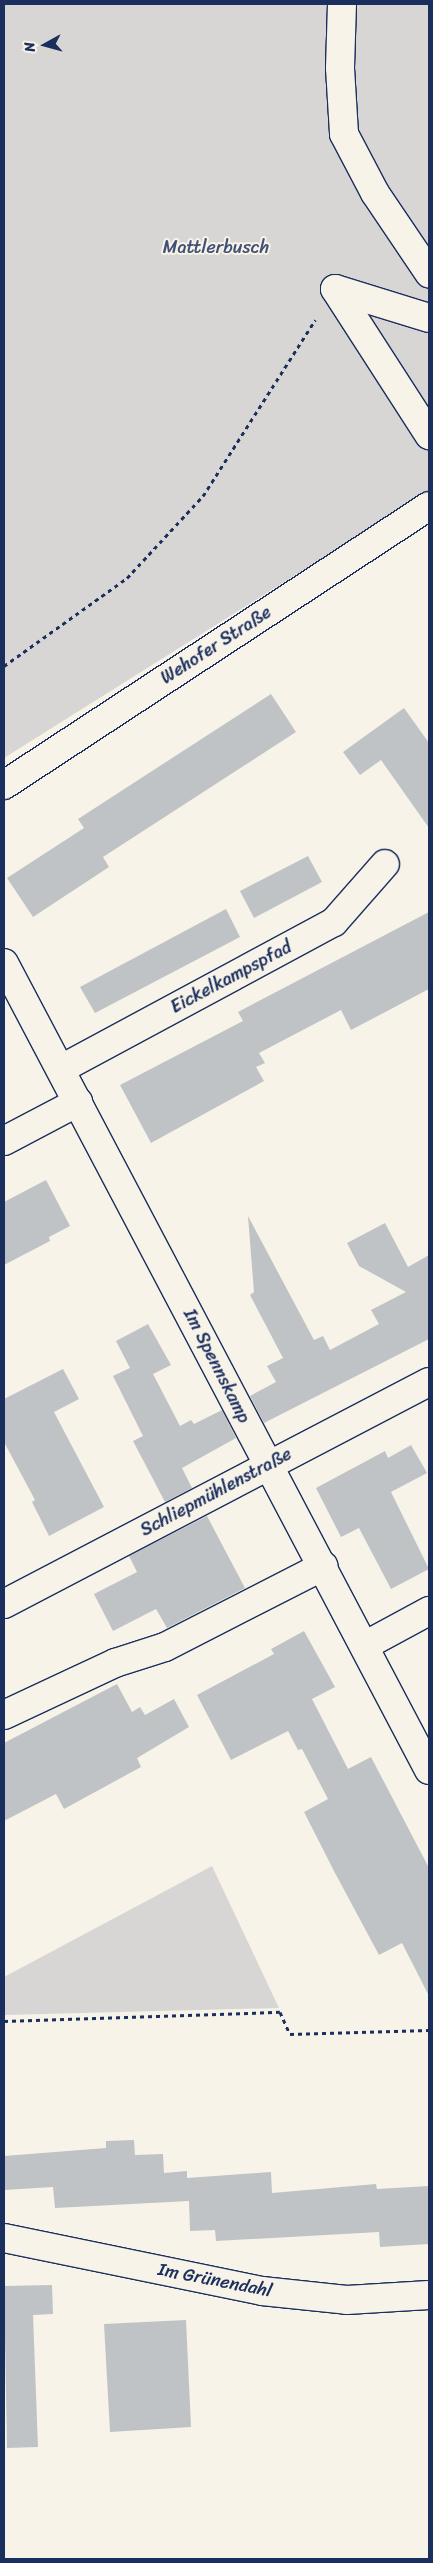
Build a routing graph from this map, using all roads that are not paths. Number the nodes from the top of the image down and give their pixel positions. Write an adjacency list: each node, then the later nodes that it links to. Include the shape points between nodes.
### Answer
1 (342, 4): 2 (street, via 340,68 344,134 375,194)
2 (429, 273)
3 (429, 318): 4 (street, via 335,289)
4 (429, 435)
5 (429, 506): 6 (street, Wehofer Straße)
6 (4, 785)
7 (385, 864): 9 (street, Eickelkampspfad, via 334,922)
8 (4, 963): 9 (street, Im Spennskamp)
9 (60, 1069): 10 (street, Im Spennskamp)
10 (78, 1102): 11 (street); 13 (street, Im Spennskamp)
11 (4, 1141)
12 (429, 1382): 13 (street, Schliepmühlenstraße)
13 (267, 1465): 14 (street, Im Spennskamp); 15 (street, Schliepmühlenstraße)
14 (323, 1566): 17 (street, Im Spennskamp); 18 (street, via 165,1647 114,1663)
15 (4, 1604)
16 (429, 1611): 17 (street)
17 (366, 1645): 19 (street, Im Spennskamp)
18 (4, 1715)
19 (429, 1770)
20 (4, 2238): 21 (street, Im Grünendahl, via 262,2291 347,2300)
21 (429, 2295)

